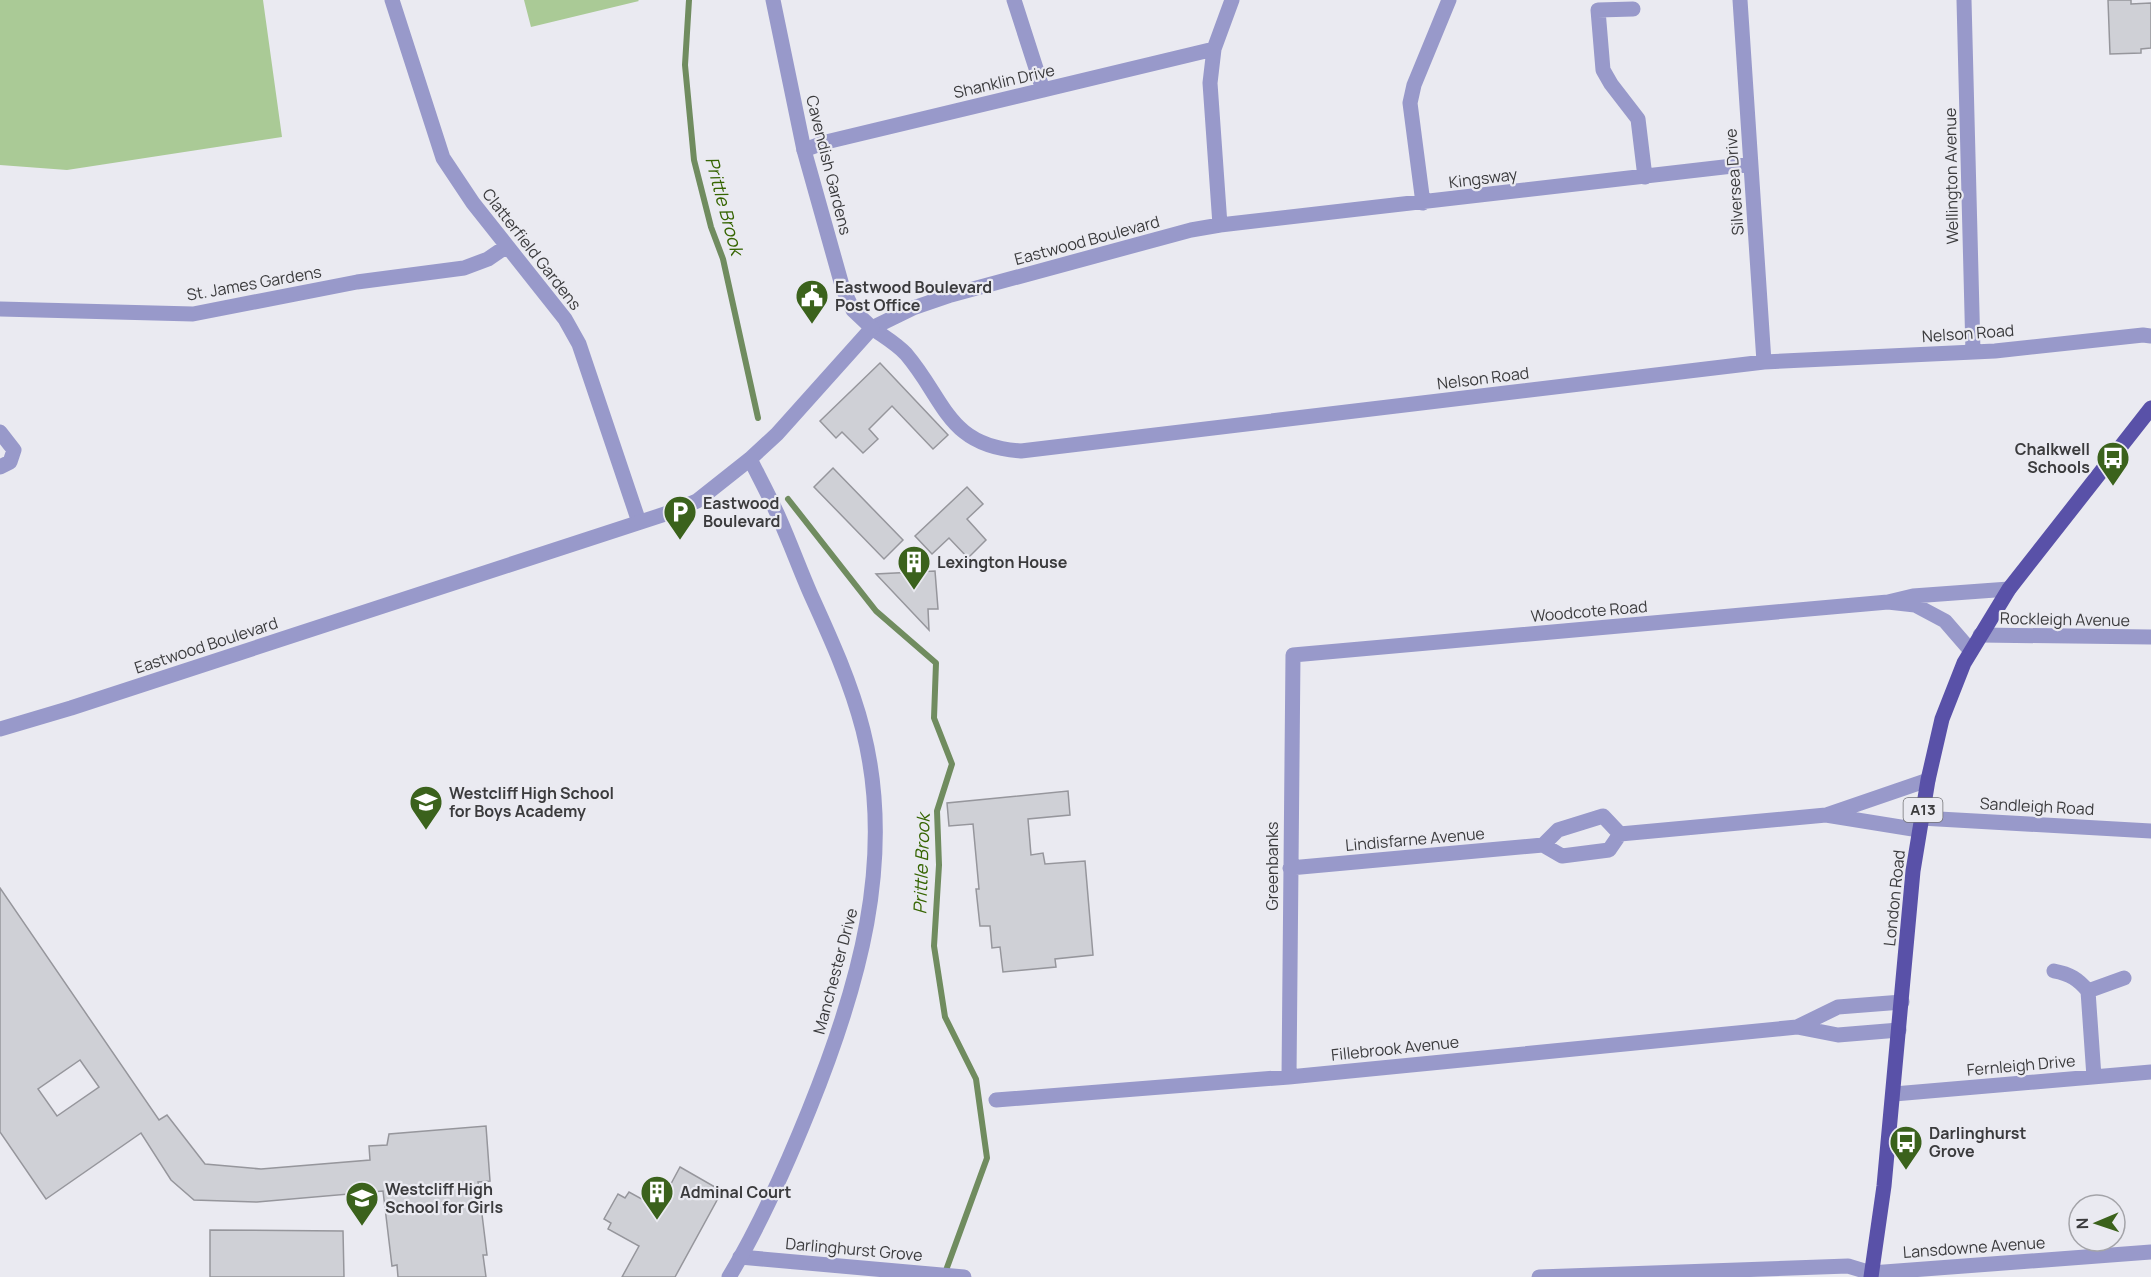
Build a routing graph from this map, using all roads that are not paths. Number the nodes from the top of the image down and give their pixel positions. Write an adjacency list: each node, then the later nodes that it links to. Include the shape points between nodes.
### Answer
1 (392, 0): 16 (street, Clatterfield Gardens, via 443,158)
2 (773, 0): 11 (street, Cavendish Gardens)
3 (1014, 0): 10 (street)
4 (1232, 0): 9 (street)
5 (1449, 0): 14 (street, via 1410,103)
6 (1740, 0): 12 (street, Silversea Drive)
7 (1964, 0): 20 (street, Wellington Avenue)
8 (1633, 9): 13 (street, via 1598,10 1600,51 1603,70 1638,119)
9 (1214, 49): 10 (street, Shanklin Drive); 15 (street, via 1210,83)
10 (1042, 90): 11 (street, Shanklin Drive)
11 (804, 150): 18 (street, Cavendish Gardens, via 843,290 853,310)
12 (1750, 164): 13 (street, Kingsway); 21 (street, Silversea Drive)
13 (1646, 177): 14 (street, Kingsway)
14 (1423, 203): 15 (street, Kingsway)
15 (1220, 225): 18 (street, Eastwood Boulevard, via 951,295)
16 (507, 246): 17 (street, St. James Gardens, via 464,268 357,282 193,314); 26 (street, Clatterfield Gardens, via 565,319 579,344)
17 (0, 309)
18 (872, 328): 21 (street, Nelson Road, via 904,351 939,404 969,435 990,446 1022,451); 24 (street, Eastwood Boulevard)
19 (2151, 336): 20 (street, Nelson Road)
20 (1973, 352): 21 (street, Nelson Road)
21 (1764, 362)
22 (2151, 408): 27 (main road, London Road / A13)
23 (0, 432): 25 (street, via 14,450 10,462)
24 (750, 459): 26 (street, Eastwood Boulevard, via 697,501); 53 (street, Manchester Drive, via 780,519 848,682 863,732 873,795 875,859 871,908 861,956 827,1065 783,1172)
25 (0, 466)
26 (639, 522): 33 (street, Eastwood Boulevard)
27 (2009, 589): 28 (street, Woodcote Road, via 1913,596); 29 (main road, London Road / A13)
28 (1888, 602): 31 (street, Woodcote Road, via 1916,605 1945,621); 32 (street, Woodcote Road)
29 (1980, 635): 30 (street, Rockleigh Avenue); 31 (main road, London Road / A13)
30 (2151, 637)
31 (1971, 651): 34 (main road, London Road / A13, via 1942,719)
32 (1293, 656): 40 (street, Greenbanks)
33 (0, 729)
34 (1928, 780): 35 (street); 36 (main road, London Road / A13)
35 (1826, 815): 36 (street); 38 (street)
36 (1920, 824): 37 (street, Sandleigh Road); 44 (main road, London Road / A13)
37 (2151, 831)
38 (1620, 834): 39 (street, Lindisfarne Avenue, via 1609,850 1562,856); 39 (street, via 1603,816 1558,830)
39 (1543, 845): 40 (street, Lindisfarne Avenue)
40 (1290, 868): 48 (street, Greenbanks)
41 (2054, 971): 43 (street, via 2078,980)
42 (2124, 978): 43 (street)
43 (2088, 992): 49 (street)
44 (1902, 1002): 45 (street, Fillebrook Avenue, via 1838,1007); 46 (main road, London Road / A13)
45 (1797, 1027): 46 (street, Fillebrook Avenue, via 1838,1035); 48 (street, Fillebrook Avenue)
46 (1899, 1030): 50 (main road, London Road / A13)
47 (2151, 1072): 49 (street, Fernleigh Drive)
48 (1289, 1077): 51 (street, Fillebrook Avenue)
49 (2094, 1077): 50 (street, Fernleigh Drive)
50 (1894, 1094): 54 (main road, London Road / A13)
51 (996, 1100)
52 (2151, 1252): 54 (street, Lansdowne Avenue)
53 (740, 1257): 55 (street, Manchester Drive); 56 (street, Darlinghurst Grove)
54 (1871, 1275): 57 (street, via 1848,1266)
55 (729, 1277)
56 (964, 1277)
57 (1539, 1277)

